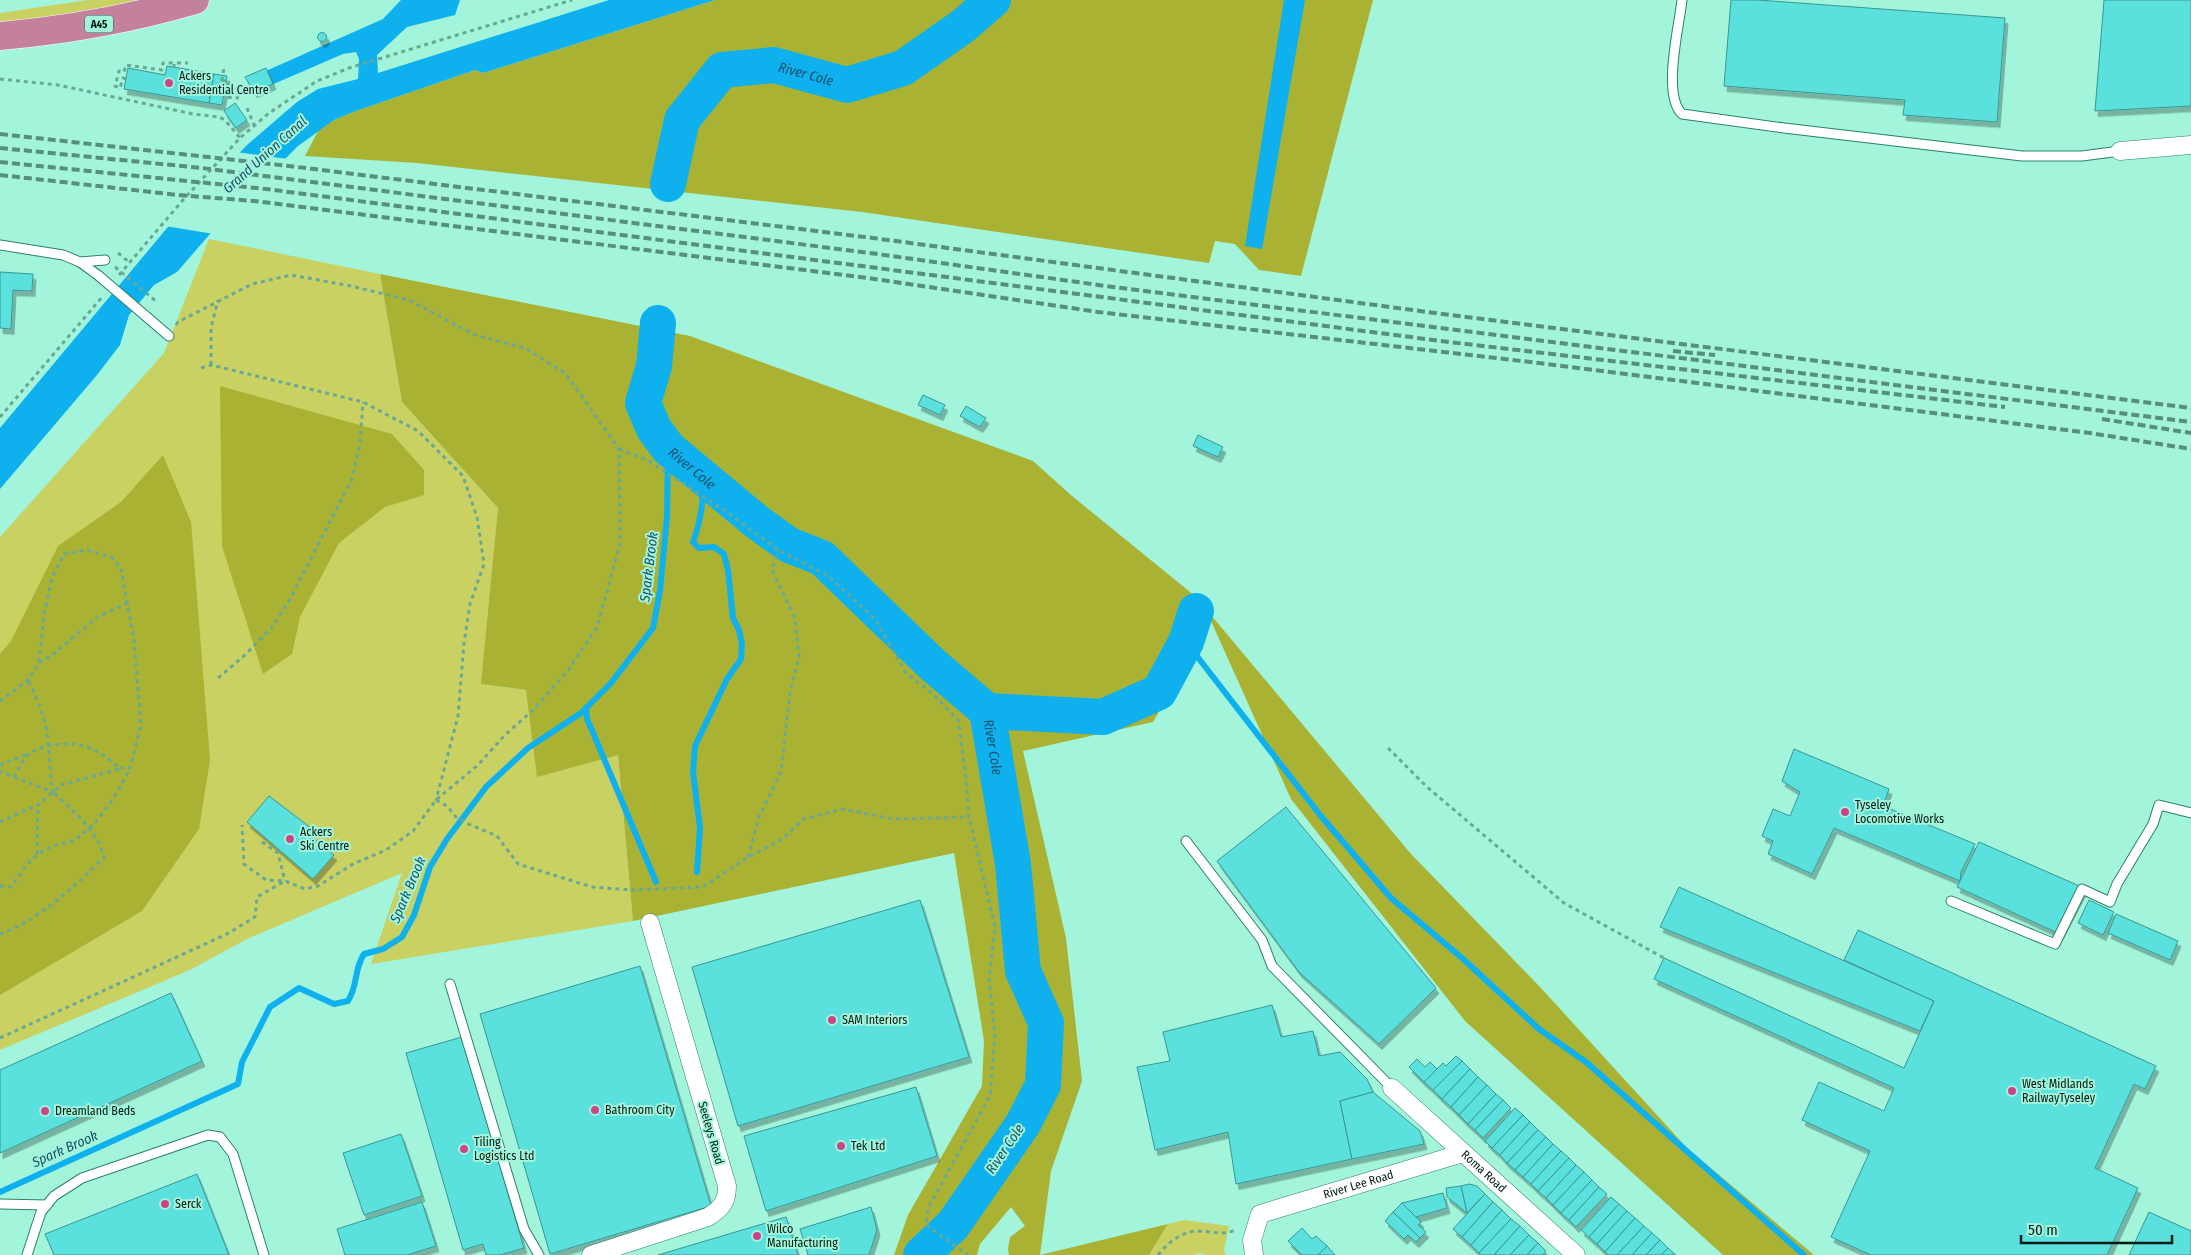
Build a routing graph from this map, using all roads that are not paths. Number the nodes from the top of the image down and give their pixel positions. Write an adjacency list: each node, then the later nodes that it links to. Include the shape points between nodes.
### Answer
1 (196, 0): 3 (highway, A45, via 107,23)
2 (1682, 0): 5 (lane, via 1672,91 1677,107 1686,115 2022,156 2082,156)
3 (0, 36)
4 (2191, 145): 5 (street)
5 (2120, 151)
6 (0, 245): 8 (lane, via 63,255)
7 (105, 260): 8 (lane)
8 (80, 262): 9 (lane, bridge)
9 (170, 336)
10 (2191, 813): 12 (lane, via 2158,806 2153,824 2117,884 2110,902 2082,889 2055,944)
11 (1186, 841): 15 (lane, via 1262,940 1272,966)
12 (1951, 901)
13 (650, 923): 22 (street, Seeleys Road, via 727,1186 727,1197 724,1205 708,1217)
14 (450, 984): 21 (lane, via 524,1229)
15 (1392, 1088): 16 (street, Roma Road)
16 (1463, 1153): 23 (street, River Lee Road, via 1260,1214 1252,1240); 24 (street, Roma Road)
17 (0, 1204): 18 (lane)
18 (47, 1205): 19 (lane, via 41,1212); 20 (lane, via 54,1196 82,1178 208,1135 220,1137 233,1154)
19 (27, 1255)
20 (264, 1255)
21 (538, 1255)
22 (591, 1255)
23 (1254, 1255)
24 (1576, 1255)

